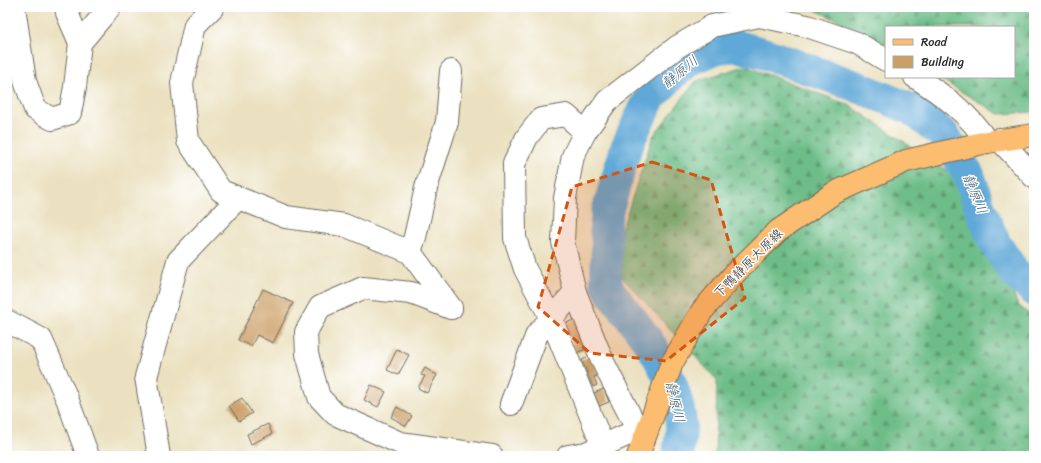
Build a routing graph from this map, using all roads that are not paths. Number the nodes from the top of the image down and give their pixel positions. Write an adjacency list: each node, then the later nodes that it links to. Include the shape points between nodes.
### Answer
1 (14, 7): 5 (street, via 25,81 35,109 52,119 70,113)
2 (67, 7): 5 (street, via 67,13)
3 (110, 7): 5 (street)
4 (213, 7): 13 (street, via 195,25 182,83 188,141 221,191)
5 (80, 43)
6 (885, 59): 9 (street, via 858,43 807,26 759,16 712,26 677,47 607,101)
7 (451, 72): 14 (street, via 447,122 426,188)
8 (916, 78): 11 (street, via 954,104 978,127)
9 (585, 132): 15 (street, via 573,156 565,198 563,242); 16 (street, via 566,115 541,119 527,137 514,164 514,238 525,269)
10 (1034, 135): 11 (main road, 下鴨静原大原線)
11 (986, 142): 12 (street); 19 (main road, 下鴨静原大原線, via 906,161 834,193 778,231 736,272 702,311 672,363)
12 (1034, 177)
13 (238, 198): 14 (street, via 286,217 344,225); 22 (street, via 178,261 146,377)
14 (410, 252): 23 (street, via 451,308 411,293 363,288 320,306 306,332 307,354 319,397 335,414 400,443)
15 (575, 292): 16 (street); 19 (street, via 603,362)
16 (551, 318): 18 (street, via 537,334); 20 (street)
17 (7, 321): 21 (street, via 41,339)
18 (511, 404)
19 (642, 437): 20 (street)
20 (603, 446): 24 (street, via 586,453)
21 (88, 456)
22 (159, 456)
23 (492, 456)
24 (568, 456)

